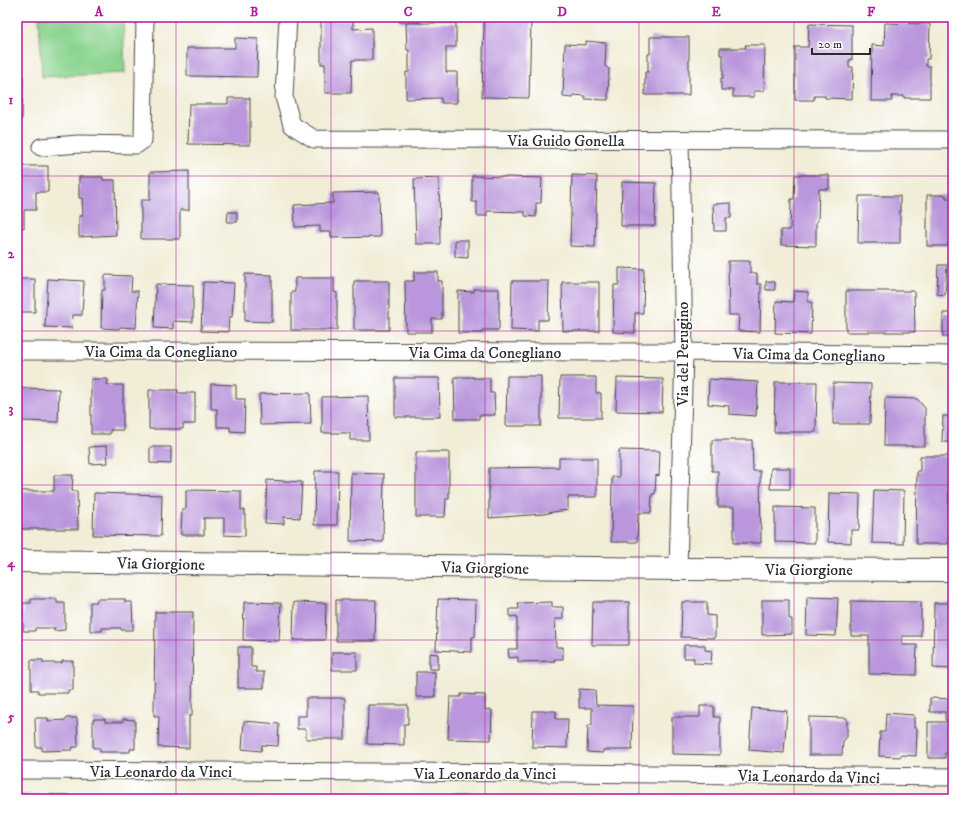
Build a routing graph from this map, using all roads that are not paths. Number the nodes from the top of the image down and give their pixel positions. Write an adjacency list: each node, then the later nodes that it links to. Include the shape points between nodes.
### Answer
1 (145, 17): 5 (street, via 142,140 136,145 79,144)
2 (288, 17): 3 (street, Via Guido Gonella, via 284,97 292,125 314,139)
3 (680, 140): 4 (street, Via Guido Gonella); 7 (street, Via del Perugino)
4 (953, 140)
5 (41, 147)
6 (17, 351): 7 (street, Via Cima da Conegliano)
7 (684, 352): 8 (street, Via Cima da Conegliano); 10 (street, Via del Perugino)
8 (953, 356)
9 (17, 561): 10 (main road, Via Giorgione)
10 (678, 569): 11 (main road, Via Giorgione)
11 (953, 570)
12 (17, 770): 13 (street, Via Leonardo da Vinci)
13 (953, 777)

